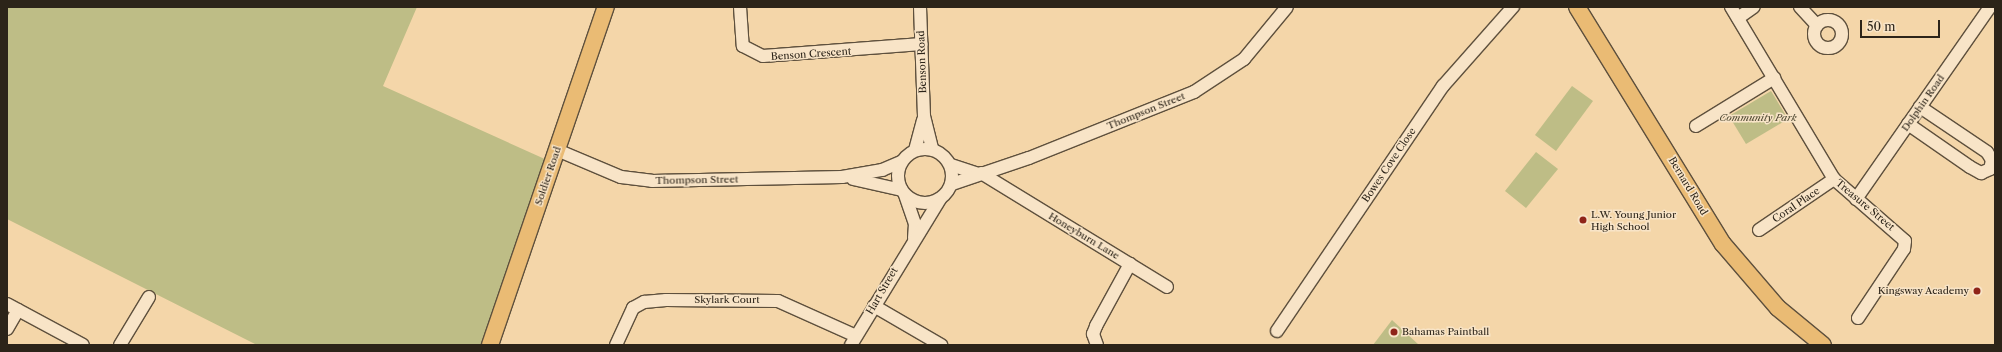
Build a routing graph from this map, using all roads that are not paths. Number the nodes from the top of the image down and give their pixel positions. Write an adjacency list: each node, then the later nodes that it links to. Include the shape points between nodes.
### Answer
1 (606, 7): 20 (main road, Soldier Road)
2 (740, 7): 13 (street, Benson Crescent, via 743,46 763,56)
3 (920, 7): 13 (street, Benson Road)
4 (1287, 7): 24 (street, Thompson Street, via 1244,59 1194,92)
5 (1513, 7): 41 (street, Bowes Cove Close, via 1443,86)
6 (1577, 7): 49 (main road, Bernard Road, via 1723,244 1778,308)
7 (1731, 7): 11 (street, Treasure Street)
8 (1754, 7): 11 (street)
9 (1800, 7): 12 (street)
10 (1990, 13): 15 (street, Dolphin Road)
11 (1738, 18): 14 (street, Treasure Street)
12 (1817, 25)
13 (922, 44): 16 (street, Benson Road)
14 (1774, 78): 18 (street); 26 (street, Treasure Street)
15 (1920, 107): 17 (street, Dolphin Road); 17 (street, via 1987,152 1992,160 1990,169 1981,172 1970,167)
16 (924, 116): 19 (street); 21 (street)
17 (1908, 124): 30 (street, Dolphin Road)
18 (1696, 126)
19 (932, 149): 21 (street); 23 (street)
20 (556, 150): 25 (street, Thompson Street, via 608,173 652,181); 45 (main road, Soldier Road)
21 (915, 150): 22 (street)
22 (901, 162): 25 (street, via 882,170); 28 (street, via 898,179)
23 (951, 165): 24 (street, Honeyburn Lane); 27 (street)
24 (980, 173): 27 (street, Thompson Street); 33 (street, Honeyburn Lane)
25 (842, 177): 28 (street, via 880,182)
26 (1834, 179): 30 (street, Treasure Street); 31 (street, Coral Place)
27 (952, 184): 29 (street)
28 (904, 192): 29 (street, via 921,203); 32 (street, via 915,224)
29 (940, 199): 32 (street, Hart Street)
30 (1856, 199): 39 (street, Treasure Street, via 1903,237 1905,245)
31 (1759, 230)
32 (914, 238): 37 (street, Hart Street)
33 (1130, 264): 34 (street); 48 (street, Honeyburn Lane, via 1096,326 1093,334)
34 (1168, 287)
35 (149, 297): 44 (street)
36 (7, 304): 38 (street)
37 (874, 306): 42 (street, Hart Street); 47 (street)
38 (18, 310): 40 (street); 43 (street)
39 (1858, 318)
40 (7, 329)
41 (1276, 331)
42 (854, 341): 46 (street, Skylark Court, via 778,301 666,300 644,302 633,308)
43 (84, 345)
44 (120, 345)
45 (490, 345)
46 (616, 345)
47 (941, 345)
48 (1097, 345)
49 (1823, 345)

